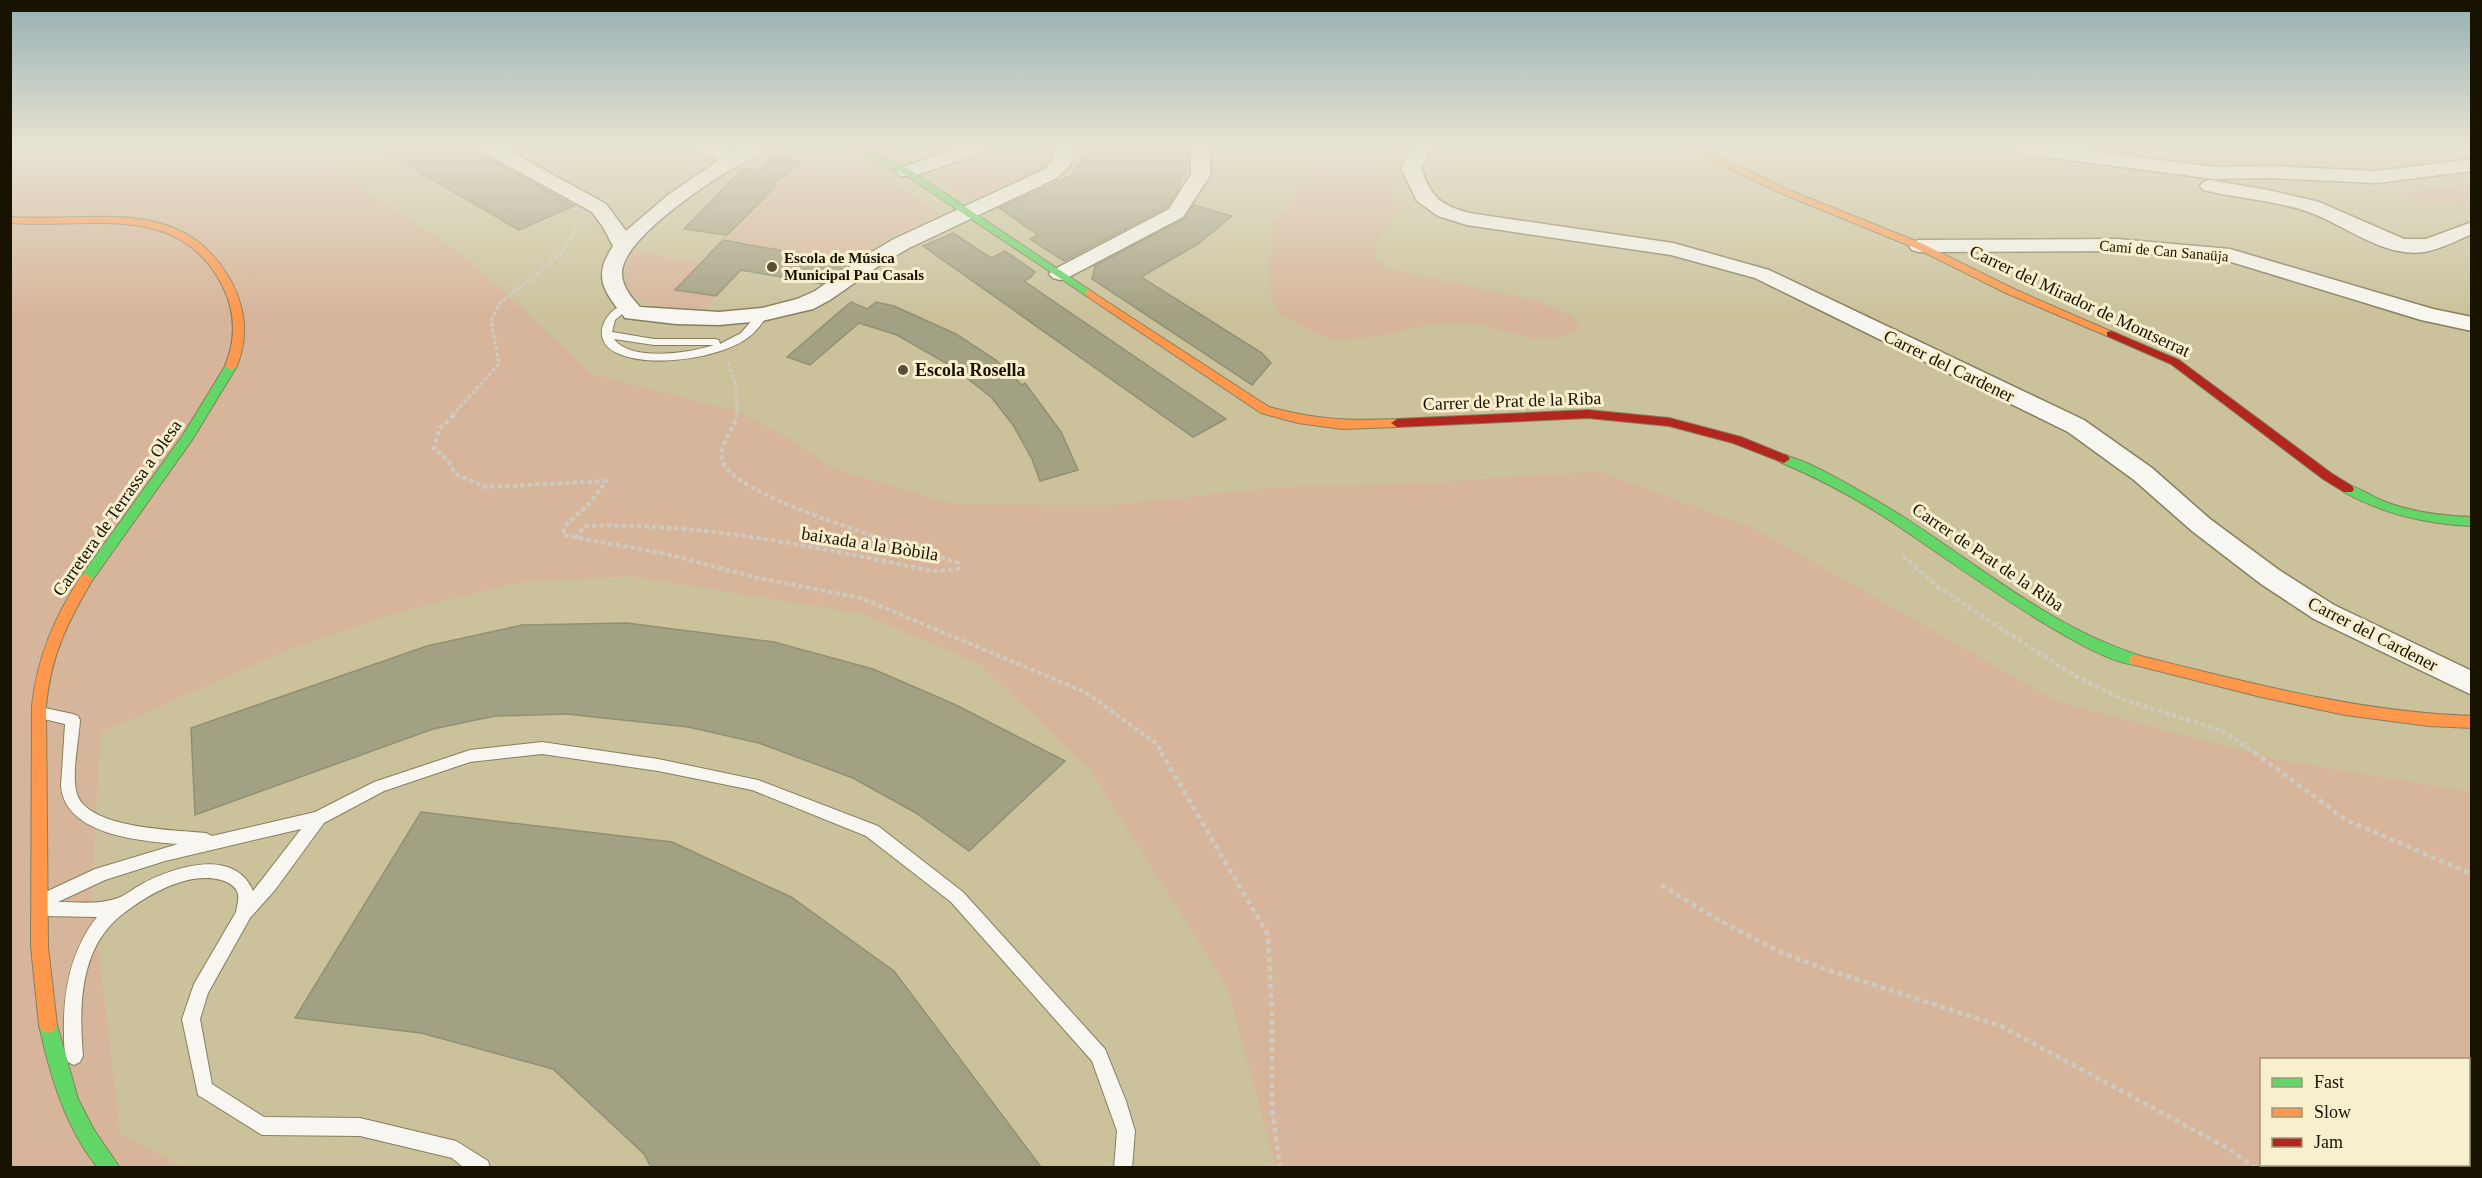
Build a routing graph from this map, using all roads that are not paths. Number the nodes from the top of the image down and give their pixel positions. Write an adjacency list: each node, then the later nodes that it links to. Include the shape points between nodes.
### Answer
1 (590, 203): 12 (street, via 613,226)
2 (672, 203): 12 (street, via 641,225)
3 (953, 203): 9 (street, Carrer de Prat de la Riba)
4 (986, 203): 9 (street)
5 (1182, 203): 14 (street, via 1176,213)
6 (1431, 203): 19 (street, Carrer del Cardener, via 1445,213 1467,219 1673,249 1762,274 2076,426 2143,474 2201,525 2314,606)
7 (1813, 203): 13 (street, Carrer del Mirador de Montserrat)
8 (2299, 203): 11 (street, via 2404,245 2440,242)
9 (966, 212): 14 (street, Carrer de Prat de la Riba); 16 (street, via 882,255 807,304)
10 (10, 220): 20 (street, Carretera de Terrassa a Olesa, via 142,224 174,231 192,240 220,272 239,310 241,323 235,358 224,381 65,615 43,677)
11 (2472, 228)
12 (623, 246): 15 (street, via 612,266 614,289)
13 (1919, 246): 17 (street, Camí de Can Sanaüja, via 2117,245 2230,255 2429,315); 18 (street, Carrer del Mirador de Montserrat, via 2012,292 2175,362 2358,495 2413,515)
14 (1060, 274): 21 (street, Carrer de Prat de la Riba, via 1265,410 1342,425 1588,414 1669,422 1726,437 1821,474 1895,516 2052,623 2113,654 2347,710 2434,722)
15 (627, 306): 16 (street, via 633,313 675,319); 16 (lane, via 608,320 611,344 622,352 651,358 726,344 741,338)
16 (763, 314)
17 (2472, 324)
18 (2472, 522)
19 (2472, 684)
20 (40, 713): 23 (lane, via 73,720 69,795 80,814 126,832); 25 (street, Carretera de Terrassa a Olesa)
21 (2472, 722)
22 (318, 818): 23 (lane); 26 (lane, via 270,885); 30 (lane, via 379,786 470,756 542,748 753,783 872,831 957,897 1099,1055 1126,1131)
23 (218, 841): 25 (lane, via 101,874)
24 (122, 905): 25 (lane, via 94,910); 26 (lane, via 169,879 192,872 220,871 239,880 246,895); 27 (lane, via 106,918 91,940 76,981 73,1039)
25 (40, 906): 27 (street, Carretera de Terrassa a Olesa, via 44,1005 62,1082)
26 (244, 913): 29 (lane, via 201,990 191,1019 204,1089 262,1126 360,1127 456,1149)
27 (79, 1124): 28 (street, Carretera de Terrassa a Olesa)
28 (111, 1167)
29 (481, 1167)
30 (1123, 1167)

